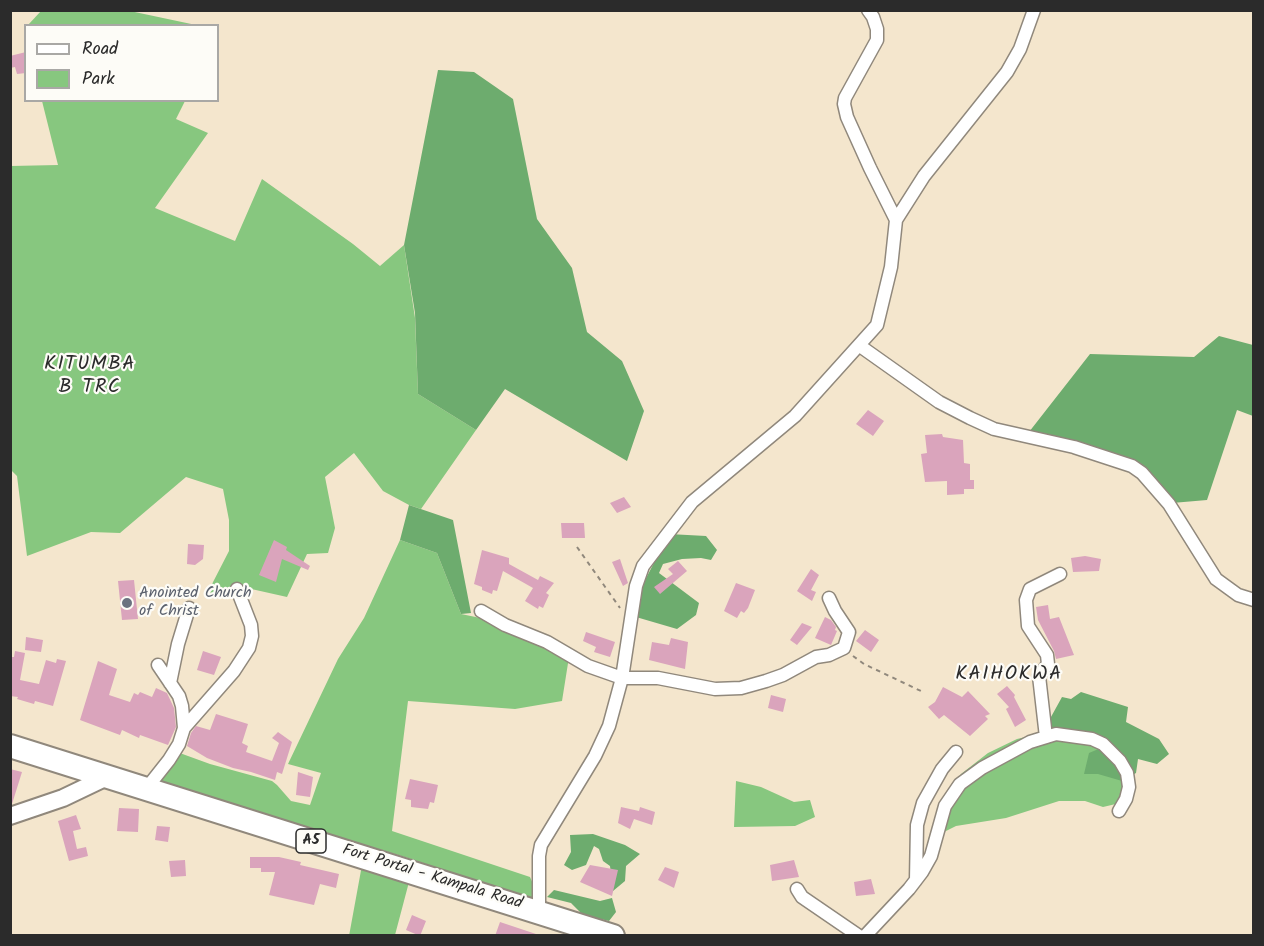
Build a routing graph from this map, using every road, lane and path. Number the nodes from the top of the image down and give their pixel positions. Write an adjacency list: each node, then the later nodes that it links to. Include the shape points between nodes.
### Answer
1 (868, 10): 3 (street, via 877,40 844,104)
2 (1034, 10): 3 (street, via 1007,72 924,176)
3 (896, 220): 4 (street, via 878,326)
4 (860, 346): 9 (street, via 939,402 994,429 1074,447 1132,466 1169,504 1216,579 1238,595); 12 (street, via 795,416 692,502 643,566)
5 (577, 548): 12 (path)
6 (1060, 574): 19 (street, via 1030,589 1026,600 1028,626 1047,655 1048,664 1039,676)
7 (237, 589): 18 (street, via 251,625 249,648)
8 (829, 598): 13 (street, via 849,632)
9 (1254, 600)
10 (189, 608): 16 (street)
11 (481, 611): 15 (street, via 588,666)
12 (631, 622): 15 (street)
13 (844, 648): 15 (street, via 816,657 783,675 741,688 715,689 658,678); 17 (path, via 864,664)
14 (158, 665): 16 (street)
15 (622, 678): 28 (street, via 600,747 541,844)
16 (170, 683): 18 (street, via 179,696)
17 (922, 692)
18 (184, 728): 23 (street, via 174,752)
19 (1046, 736): 24 (street, via 1065,734 1092,739 1110,750 1127,773 1129,788); 26 (street, via 982,768 960,784 945,806 931,856)
20 (10, 746): 22 (highway, Fort Portal - Kampala Road / A5)
21 (956, 752): 26 (street, via 922,803 916,833)
22 (109, 776): 23 (highway, Fort Portal - Kampala Road / A5); 25 (street, via 63,798)
23 (146, 789): 28 (highway, Fort Portal - Kampala Road / A5)
24 (1119, 811)
25 (10, 816)
26 (916, 880): 32 (street)
27 (798, 889): 31 (street, via 802,897)
28 (539, 911): 29 (highway, Fort Portal - Kampala Road / A5)
29 (578, 930): 30 (highway, Fort Portal - Kampala Road / A5)
30 (612, 936)
31 (859, 936)
32 (865, 936)

